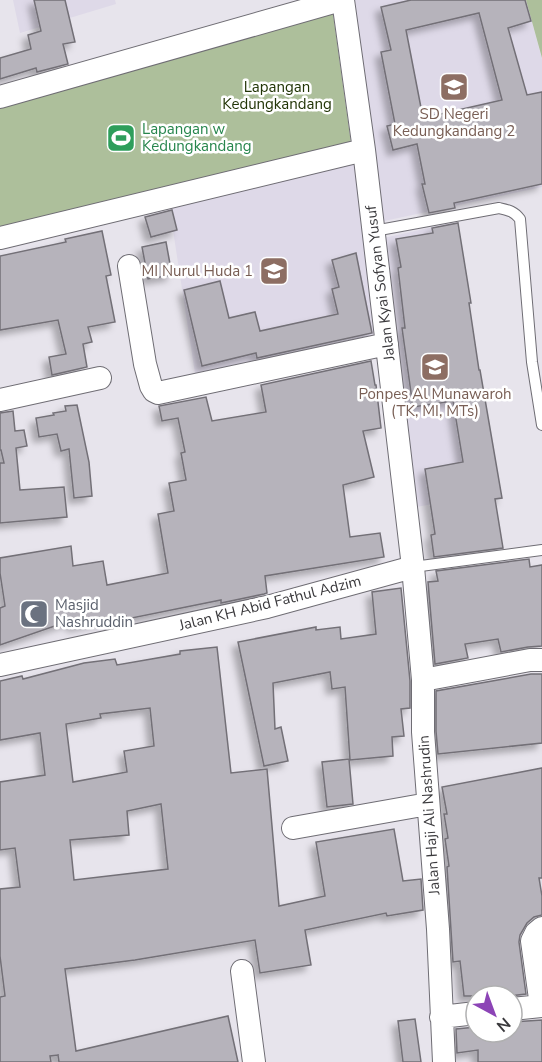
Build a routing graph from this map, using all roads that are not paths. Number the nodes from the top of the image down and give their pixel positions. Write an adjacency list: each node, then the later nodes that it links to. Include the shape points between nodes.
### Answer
1 (342, 0): 2 (street); 3 (street, Jalan Kyai Sofyan Yusuf)
2 (0, 97)
3 (364, 150): 4 (street, Jalan Kyai Sofyan Yusuf); 5 (street)
4 (374, 231): 7 (street, Jalan Kyai Sofyan Yusuf); 10 (lane, via 499,208 517,214)
5 (0, 238)
6 (129, 266): 7 (street, via 145,364 151,386 158,393)
7 (387, 344): 12 (street, Jalan Kyai Sofyan Yusuf)
8 (100, 378): 9 (street)
9 (0, 400)
10 (542, 425)
11 (542, 550): 12 (lane, Jalan KH Abid Fathul Adzim)
12 (413, 567): 14 (street, Jalan KH Abid Fathul Adzim, via 267,607); 15 (street, Jalan Haji Ali Nashrudin)
13 (542, 660): 15 (street)
14 (0, 665)
15 (423, 680): 16 (street, Jalan Haji Ali Nashrudin)
16 (429, 804): 17 (street); 23 (street, Jalan Haji Ali Nashrudin)
17 (293, 828)
18 (542, 928): 20 (street, via 532,941)
19 (242, 971): 24 (street)
20 (542, 1006): 21 (street)
21 (524, 1008)
22 (464, 1014): 23 (street)
23 (441, 1017): 25 (street, Jalan Haji Ali Nashrudin)
24 (254, 1062)
25 (444, 1062)

